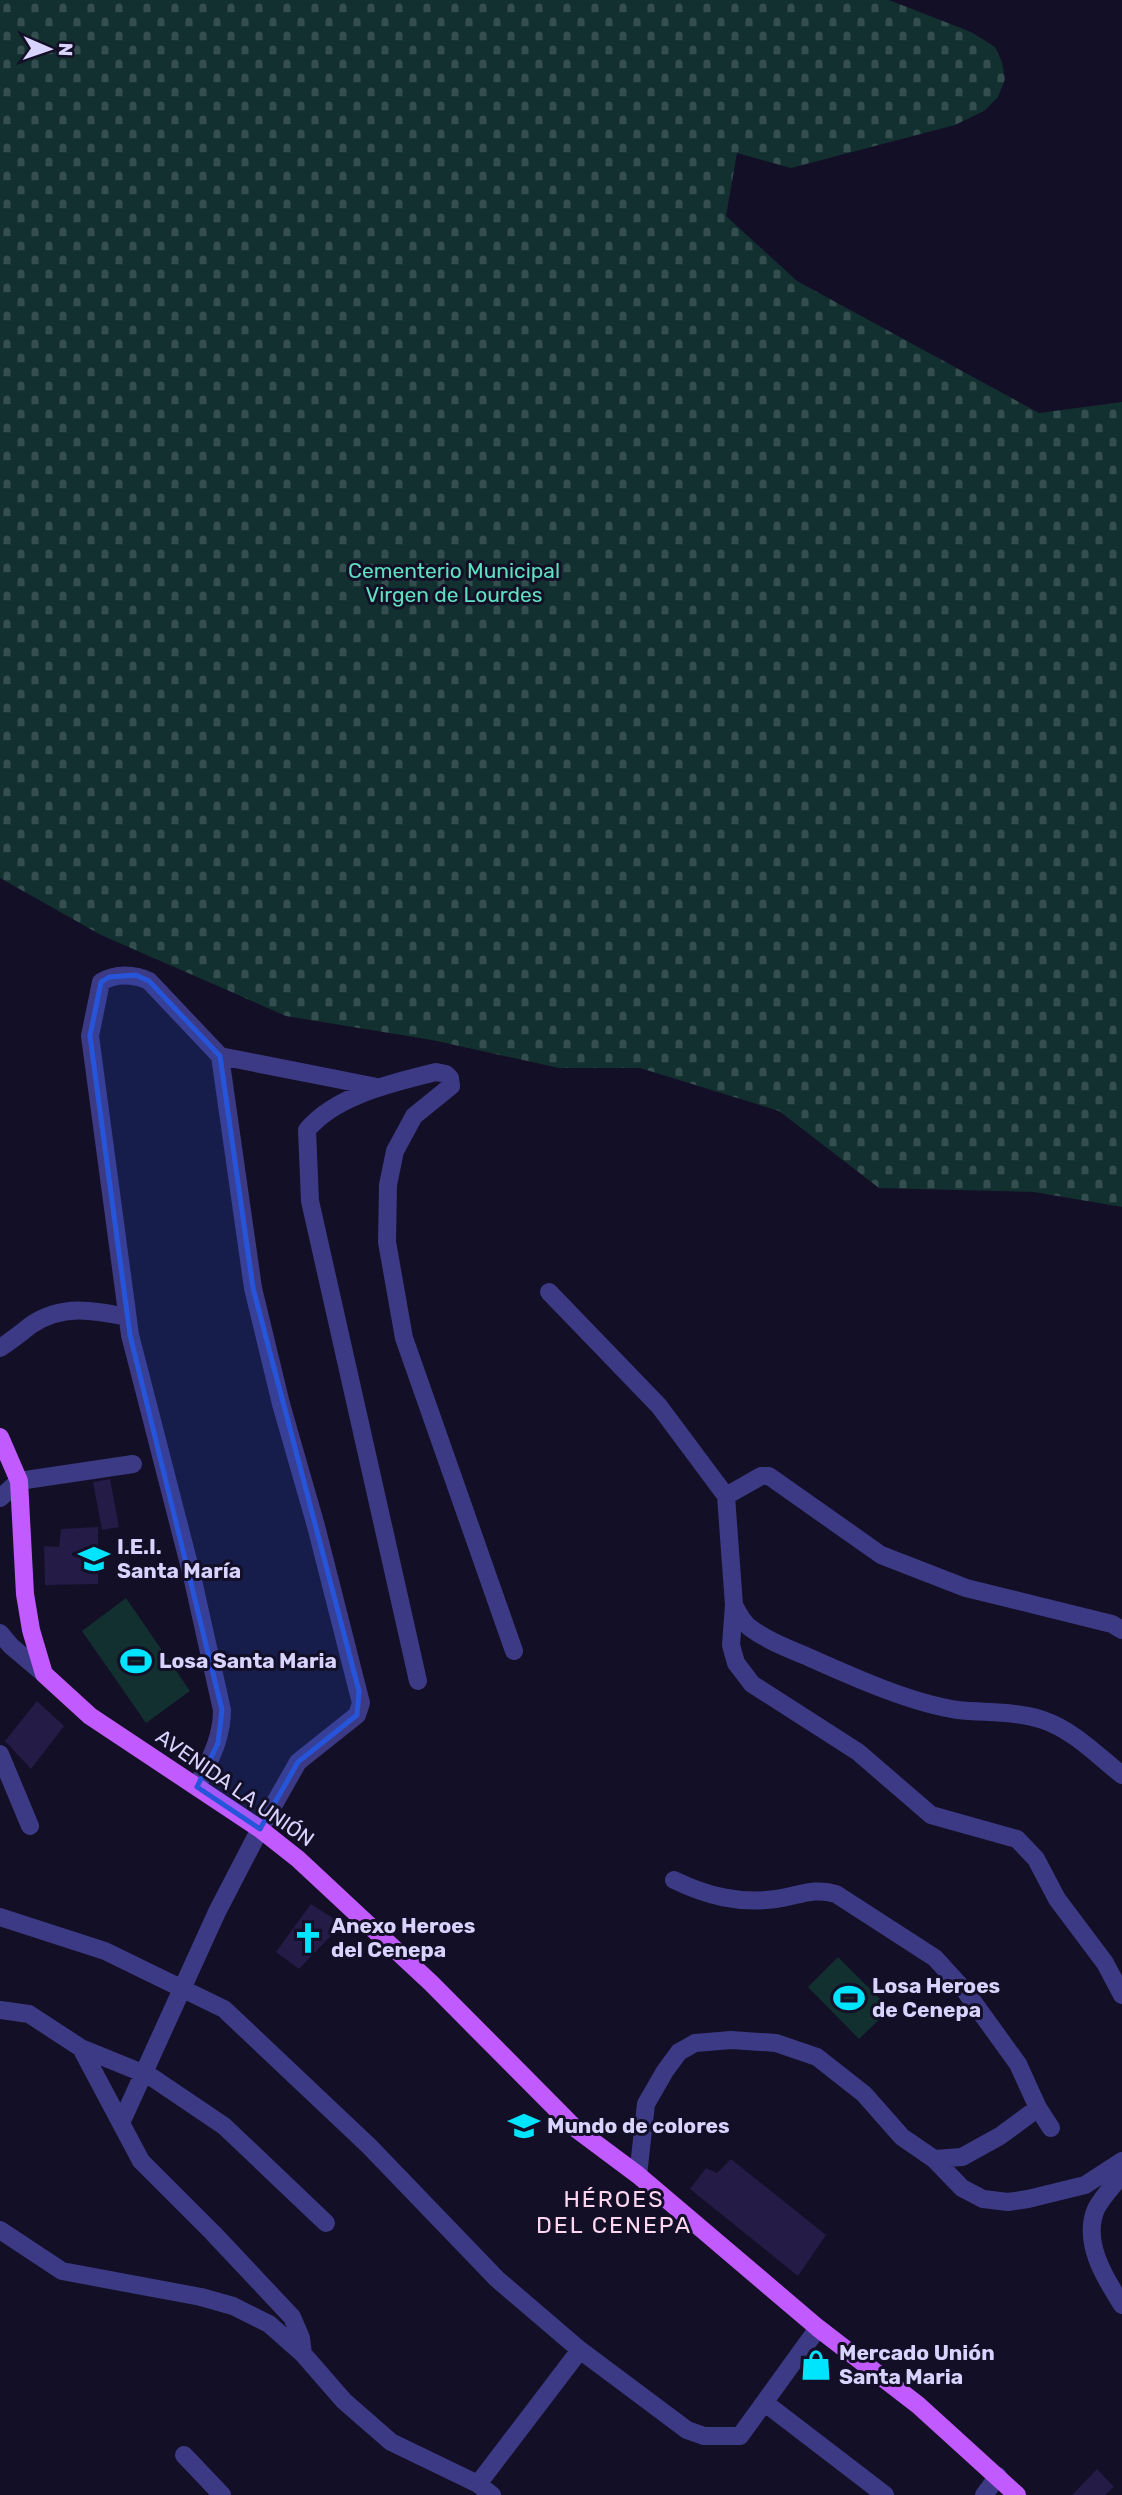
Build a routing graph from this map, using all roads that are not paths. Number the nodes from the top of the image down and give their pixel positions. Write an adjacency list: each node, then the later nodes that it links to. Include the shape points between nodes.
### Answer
1 (220, 1056): 2 (street); 4 (street, via 149,981 136,975 101,982 90,1036); 21 (street, via 253,1288 361,1703 357,1715 298,1762)
2 (377, 1087): 14 (street, via 436,1072 450,1078 451,1086 415,1116 395,1151 388,1185 387,1242 404,1338); 16 (street, via 318,1117 307,1130 307,1161 310,1201)
3 (549, 1292): 9 (street, via 659,1406)
4 (127, 1317): 5 (street, via 88,1309 63,1310 44,1317); 19 (street, via 222,1710 218,1742)
5 (0, 1348)
6 (0, 1437): 8 (main road)
7 (133, 1464): 8 (street)
8 (19, 1481): 10 (street); 15 (main road, via 25,1594)
9 (726, 1496): 11 (street); 12 (street, via 769,1476 881,1555 966,1588)
10 (0, 1498)
11 (734, 1605): 18 (street, via 749,1626 839,1671 956,1709 1044,1720 1069,1733); 25 (street, via 731,1644 736,1663 752,1684 858,1752 932,1815 1017,1839 1036,1859 1057,1899 1105,1962)
12 (1122, 1630)
13 (0, 1633): 15 (street)
14 (514, 1651)
15 (44, 1674): 19 (main road, AVENIDA LA UNIÓN, via 90,1716)
16 (418, 1681)
17 (0, 1754): 20 (street)
18 (1122, 1775)
19 (197, 1787): 21 (main road, AVENIDA LA UNIÓN)
20 (30, 1826)
21 (260, 1829): 24 (street); 35 (main road, AVENIDA LA UNIÓN, via 431,1983 575,2128)
22 (674, 1880): 29 (street, via 701,1894 733,1900 776,1899 824,1890 836,1894 935,1958 967,1992 1018,2064)
23 (0, 1917): 24 (street, via 105,1951)
24 (183, 1989): 28 (street); 40 (street, via 224,2009 369,2146 497,2278)
25 (1122, 1995)
26 (0, 2010): 27 (street, via 29,2014)
27 (81, 2048): 28 (street); 30 (street)
28 (142, 2073): 30 (street); 36 (street, via 224,2126)
29 (1038, 2108): 31 (street); 32 (street, via 962,2157)
30 (121, 2123): 41 (street, via 141,2161 292,2317)
31 (1051, 2128)
32 (934, 2159): 33 (street, via 962,2188 983,2199 1008,2202 1085,2185); 35 (street, via 902,2137 864,2094 817,2057 776,2043 731,2040 695,2043 679,2052 665,2071 646,2104)
33 (1122, 2161)
34 (1122, 2174): 38 (street, via 1096,2208 1092,2227 1094,2249)
35 (638, 2175): 39 (main road, AVENIDA LA UNIÓN)
36 (326, 2223)
37 (0, 2230): 41 (street, via 62,2271 233,2306 269,2324)
38 (1122, 2305)
39 (818, 2328): 42 (street); 44 (main road, AVENIDA LA UNIÓN, via 918,2405)
40 (580, 2350): 42 (street, via 687,2430 704,2436 740,2435); 45 (street)
41 (303, 2354): 45 (street, via 344,2401 391,2442)
42 (765, 2403): 46 (street)
43 (184, 2455): 47 (street)
44 (998, 2476): 48 (street); 49 (main road, AVENIDA LA UNIÓN)
45 (485, 2490)
46 (878, 2493)
47 (222, 2495)
48 (984, 2495)
49 (1017, 2495)

